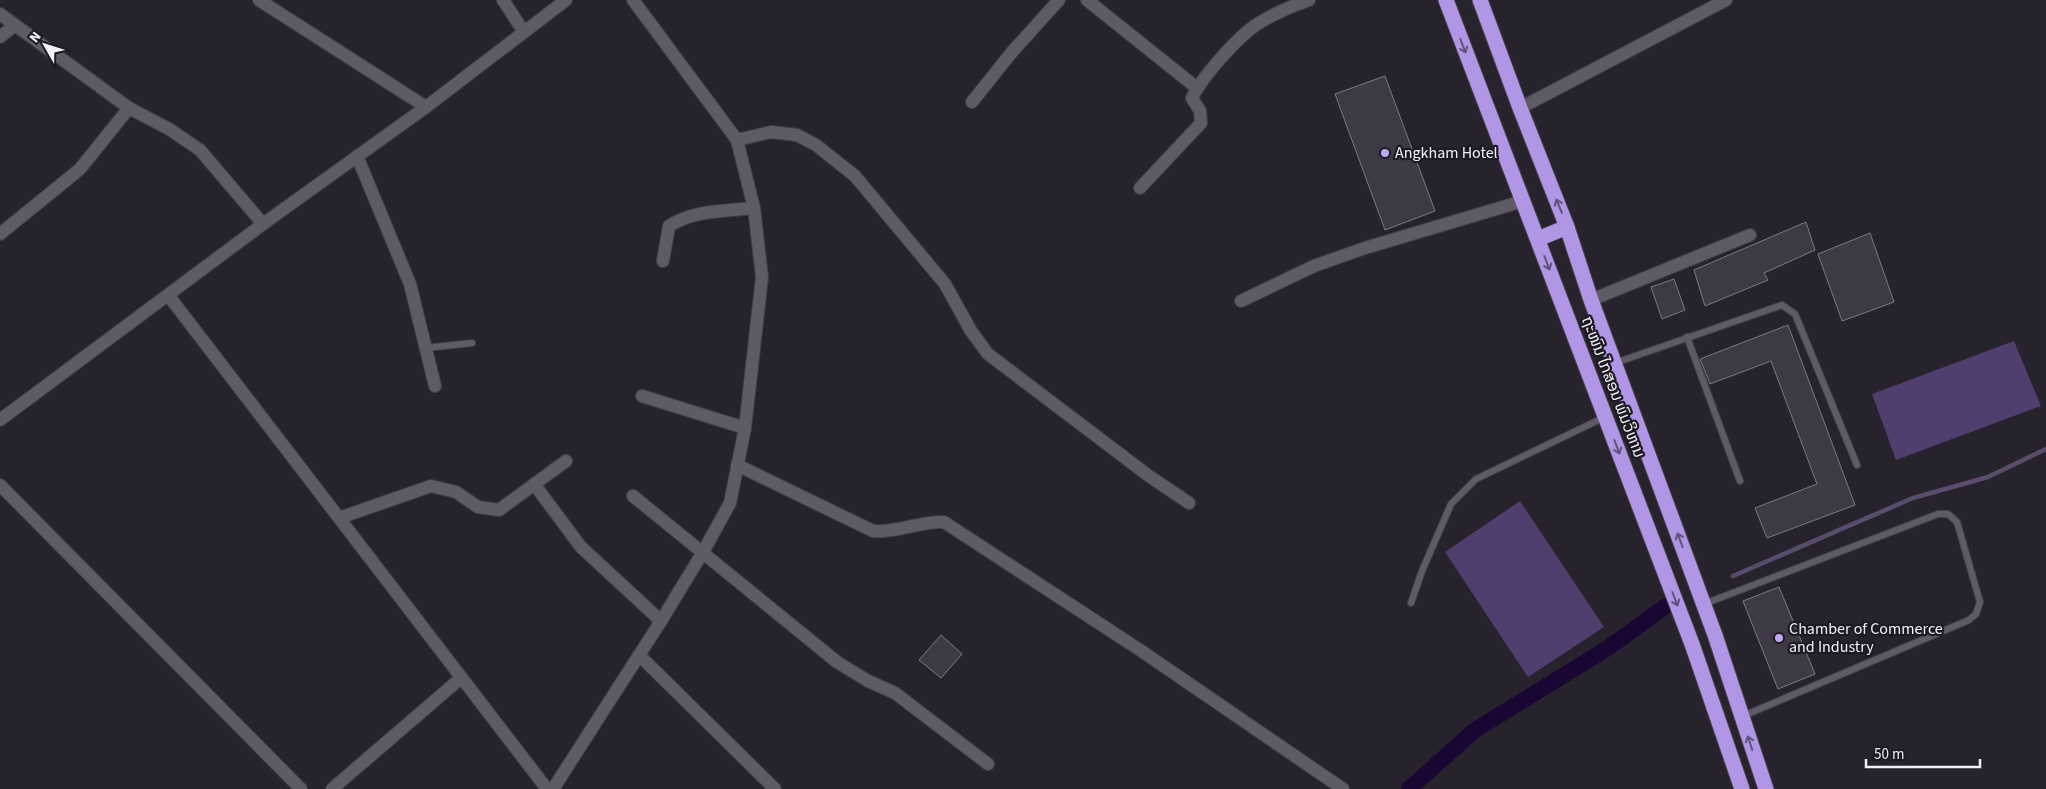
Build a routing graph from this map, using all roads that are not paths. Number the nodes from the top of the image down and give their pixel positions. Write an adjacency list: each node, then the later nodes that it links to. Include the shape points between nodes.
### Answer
1 (259, 0): 18 (street)
2 (503, 0): 13 (street)
3 (566, 0): 13 (street)
4 (633, 0): 20 (street)
5 (1059, 0): 16 (street)
6 (1086, 0): 15 (street)
7 (1309, 0): 15 (street, via 1286,8 1246,33)
8 (1446, 0): 23 (highway, ຖະໜົນ ໄກສອນ ພົມວິຫານ, one-way to 23)
9 (1480, 0): 19 (highway, ຖະໜົນ ໄກສອນ ພົມວິຫານ)
10 (1726, 0): 19 (street)
11 (0, 14): 12 (street)
12 (15, 25): 14 (street); 17 (street)
13 (524, 32): 18 (street)
14 (0, 37)
15 (1197, 88): 22 (street, via 1192,99 1200,111 1201,123)
16 (972, 102)
17 (129, 108): 25 (street, via 170,129 200,150); 27 (street, via 80,169)
18 (426, 108): 21 (street)
19 (1520, 108): 26 (highway, ຖະໜົນ ໄກສອນ ພົມວິຫານ, one-way to 19)
20 (737, 140): 24 (street); 50 (street, via 771,132 797,135 816,145 849,171 945,284 988,354)
21 (357, 156): 25 (street); 36 (street, via 410,284)
22 (1140, 188)
23 (1523, 201): 29 (highway, ຖະໜົນ ໄກສອນ ພົມວິຫານ); 33 (street, via 1314,266)
24 (754, 208): 30 (street, via 692,215 678,220 669,226); 42 (street, via 762,277)
25 (264, 224): 31 (street)
26 (1567, 228): 29 (highway); 32 (highway, ຖະໜົນ ໄກສອນ ພົມວິຫານ)
27 (0, 234)
28 (1750, 235): 32 (street)
29 (1538, 239): 40 (highway, ຖະໜົນ ໄກສອນ ພົມວິຫານ, one-way to 40)
30 (663, 261)
31 (168, 295): 41 (street); 51 (street)
32 (1591, 300): 37 (highway, ຖະໜົນ ໄກສອນ ພົມວິຫານ)
33 (1242, 302)
34 (1687, 337): 37 (lane); 45 (lane, via 1782,305 1795,314); 46 (lane)
35 (472, 343): 36 (lane)
36 (425, 348): 38 (street)
37 (1614, 363): 54 (highway, ຖະໜົນ ໄກສອນ ພົມວິຫານ, one-way to 37)
38 (434, 386)
39 (642, 396): 42 (street)
40 (1605, 417): 53 (lane, via 1476,479 1451,504); 66 (highway, ຖະໜົນ ໄກສອນ ພົມວິຫານ, one-way to 66, via 1692,644)
41 (0, 420)
42 (744, 428): 44 (street)
43 (566, 461): 47 (street)
44 (737, 464): 52 (street, via 730,503); 65 (street, via 872,531 885,532 944,522 1140,650)
45 (1857, 465)
46 (1740, 481)
47 (534, 484): 51 (street, via 499,510 478,507 456,492 431,486); 55 (street, via 581,546)
48 (0, 486): 60 (street)
49 (633, 496): 52 (street)
50 (1189, 503)
51 (339, 518): 57 (street)
52 (703, 552): 55 (street); 59 (street, via 837,662 896,693)
53 (1411, 603)
54 (1704, 604): 58 (highway, ຖະໜົນ ໄກສອນ ພົມວິຫານ); 58 (lane, via 1938,514 1948,514 1957,522 1980,602 1976,614 1969,620)
55 (661, 621): 56 (street)
56 (640, 655): 63 (street); 64 (street)
57 (461, 678): 61 (street); 62 (street)
58 (1742, 717): 67 (highway, ຖະໜົນ ໄກສອນ ພົມວິຫານ, one-way to 58)
59 (988, 764)
60 (301, 789)
61 (332, 789)
62 (547, 789)
63 (553, 789)
64 (775, 789)
65 (1343, 789)
66 (1742, 789)
67 (1766, 789)

